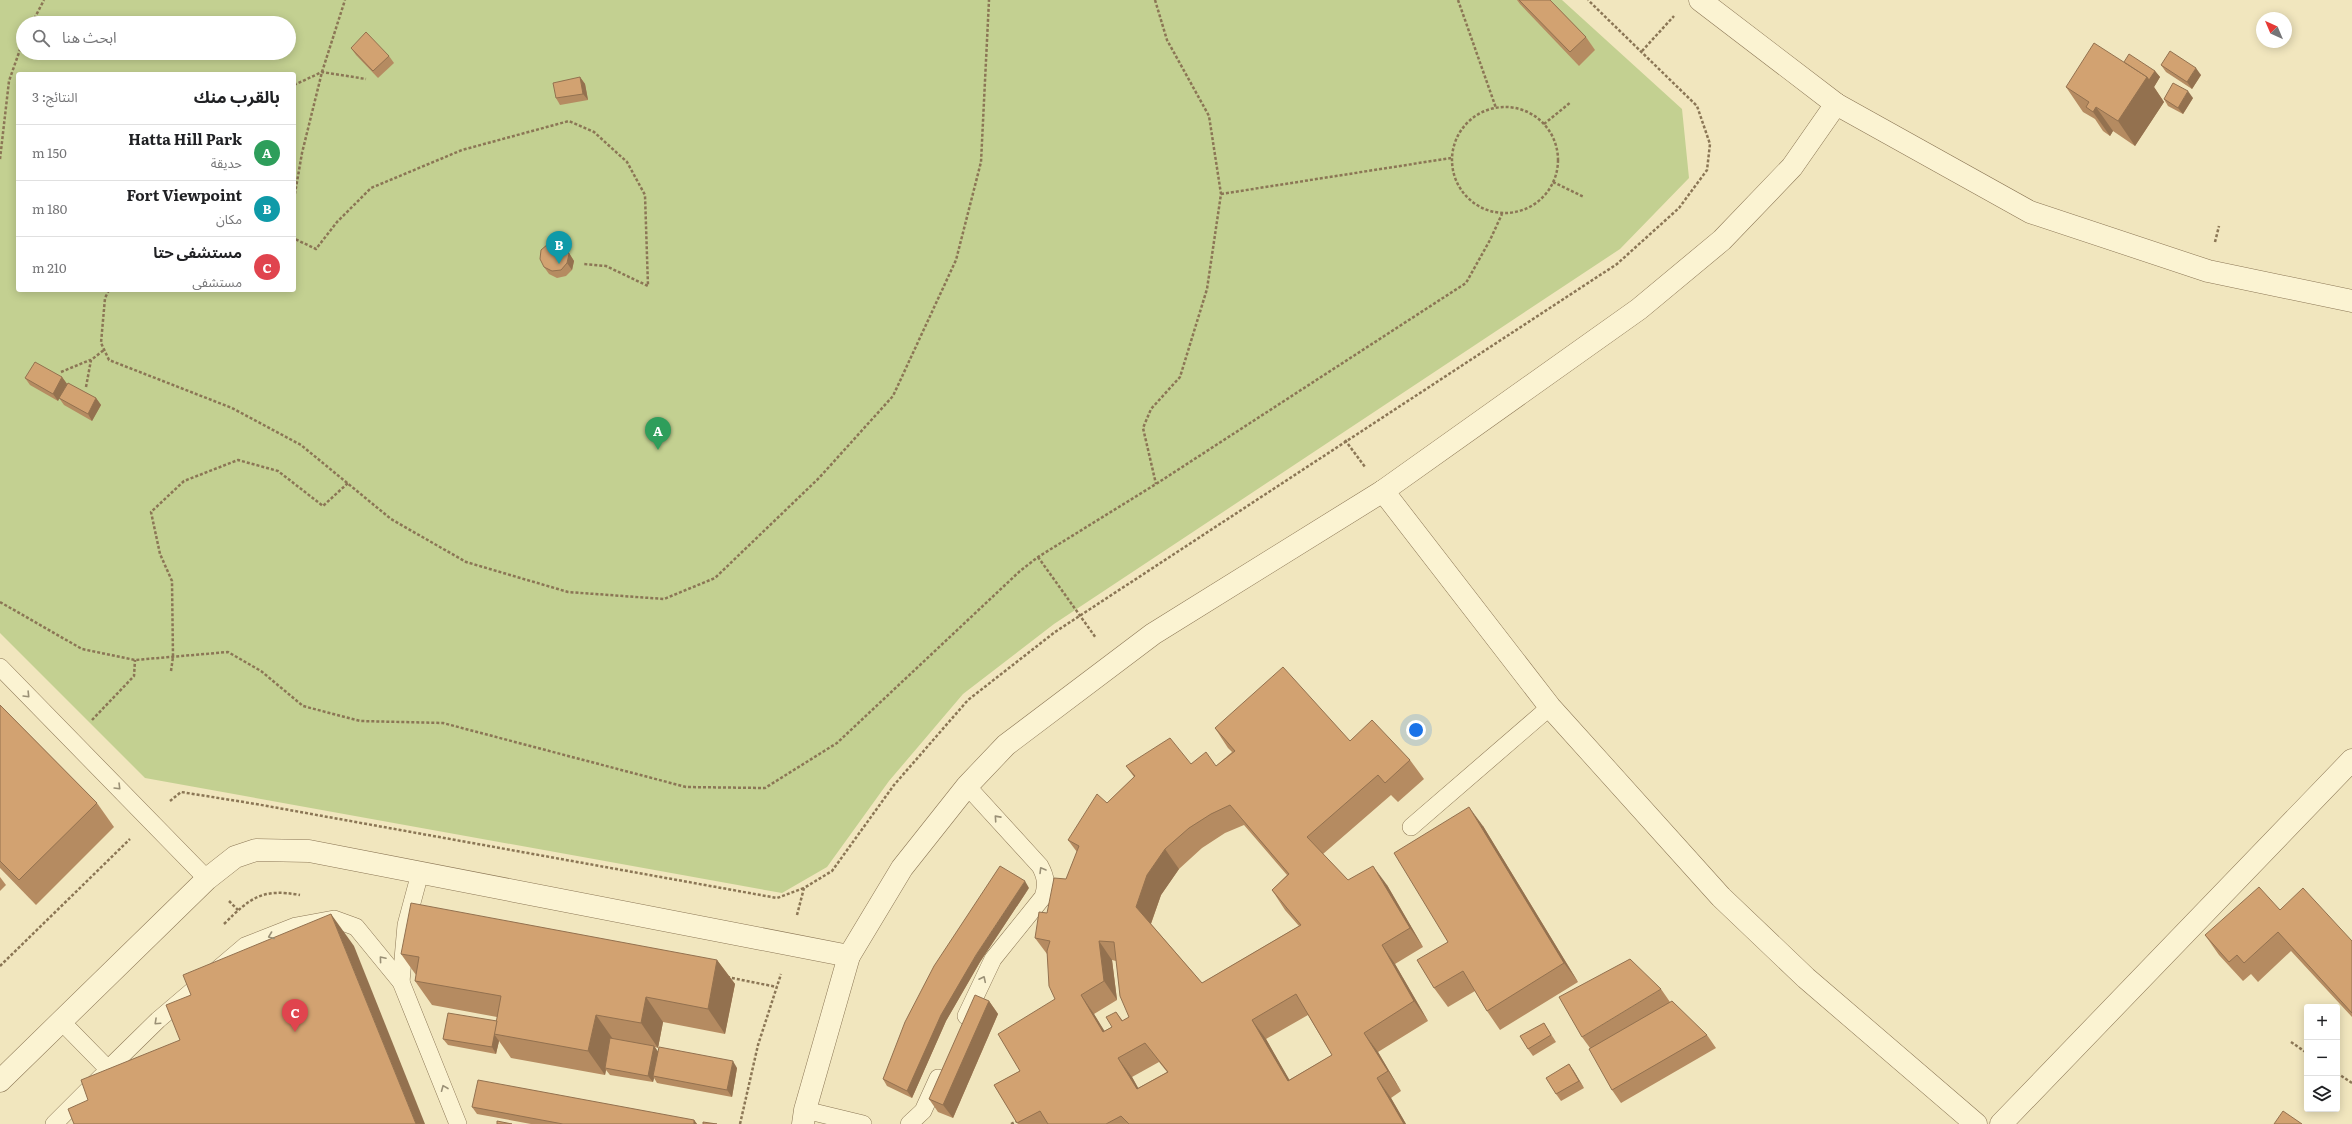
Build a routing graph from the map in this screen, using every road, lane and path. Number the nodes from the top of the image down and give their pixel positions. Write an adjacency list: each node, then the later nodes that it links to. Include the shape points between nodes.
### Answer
1 (43, 0): 9 (path)
2 (345, 0): 12 (path)
3 (989, 0): 36 (path, via 981,162 956,260 893,396 819,478 715,578 664,599 568,592 466,562 391,519)
4 (1155, 0): 25 (path, via 1167,40 1209,116)
5 (1458, 0): 19 (path)
6 (1588, 0): 10 (path)
7 (1700, 0): 16 (street)
8 (1679, 11): 10 (path)
9 (35, 16)
10 (1642, 51): 41 (path, via 1697,106 1710,144 1707,170 1679,208 1617,264)
11 (16, 60): 17 (path, via 9,81)
12 (322, 72): 13 (path); 14 (path); 24 (path)
13 (366, 79)
14 (296, 85)
15 (1571, 102): 20 (path)
16 (1836, 104): 31 (street, via 2030,212 2208,271); 38 (street, via 1792,167 1722,240 1640,309)
17 (6, 106): 18 (path); 22 (path)
18 (0, 108)
19 (1496, 108): 20 (path, via 1507,106 1528,111); 21 (path, via 1486,110 1468,120 1456,137)
20 (1544, 124): 23 (path, via 1555,141 1558,162)
21 (1451, 158): 25 (path); 27 (path, via 1454,179 1465,196 1482,208)
22 (0, 159)
23 (1553, 182): 26 (path); 27 (path, via 1541,199 1523,210)
24 (296, 187)
25 (1221, 194): 37 (path, via 1206,289 1180,376 1151,408 1143,428)
26 (1584, 197)
27 (1502, 214): 37 (path, via 1466,283)
28 (296, 239): 29 (path, via 316,249 337,222 372,188 462,150 569,121 594,132 627,162 645,195 648,286 606,266)
29 (584, 264)
30 (108, 292): 32 (path, via 105,298 101,343)
31 (2352, 301)
32 (104, 350): 33 (path); 36 (path, via 109,360 232,408 301,445)
33 (91, 360): 34 (path); 35 (path)
34 (61, 372)
35 (86, 388)
36 (348, 483): 42 (path, via 322,506 278,472 238,460 184,481 151,512 160,554 172,581)
37 (1156, 484): 39 (path)
38 (1383, 491): 44 (street, via 1153,634); 47 (street)
39 (1038, 557): 41 (path); 42 (path, via 1020,571 837,744 764,788 686,787 443,723 360,721 303,706 261,671 228,652)
40 (0, 602): 43 (path, via 82,649)
41 (1079, 616): 44 (path); 54 (path, via 968,700 894,785 832,870 804,888)
42 (173, 657): 43 (path); 46 (path)
43 (135, 660): 48 (path, via 134,676)
44 (1114, 663): 50 (street, via 1006,745)
45 (0, 667): 48 (lane, one-way to 48)
46 (171, 671)
47 (1550, 707): 51 (lane); 74 (street, via 1721,897 1806,978)
48 (72, 740): 53 (lane, one-way to 53)
49 (2352, 760): 75 (street)
50 (967, 786): 55 (street, via 902,868); 58 (lane, one-way to 50, via 993,959 1043,897 1046,887 1045,876 1040,866)
51 (1411, 827)
52 (420, 873): 53 (street, via 309,850 278,849 256,850 235,856); 54 (street); 56 (lane, via 406,925)
53 (207, 879): 57 (street)
54 (790, 945): 55 (street); 70 (path, via 758,1046)
55 (849, 956): 66 (street)
56 (401, 982): 62 (lane, one-way to 62, via 356,927 334,919 296,926 245,946 158,1020); 69 (lane, one-way to 56)
57 (61, 1021): 62 (lane); 64 (street)
58 (959, 1032)
59 (2291, 1042): 60 (path)
60 (2304, 1051)
61 (946, 1060): 72 (lane, via 923,1111)
62 (108, 1069): 68 (lane)
63 (2340, 1075): 65 (path)
64 (0, 1081)
65 (2352, 1083)
66 (804, 1117): 71 (lane)
67 (1017, 1121): 73 (path)
68 (54, 1124)
69 (458, 1124)
70 (740, 1124)
71 (863, 1124)
72 (909, 1124)
73 (1011, 1124)
74 (1976, 1124)
75 (2001, 1124)

